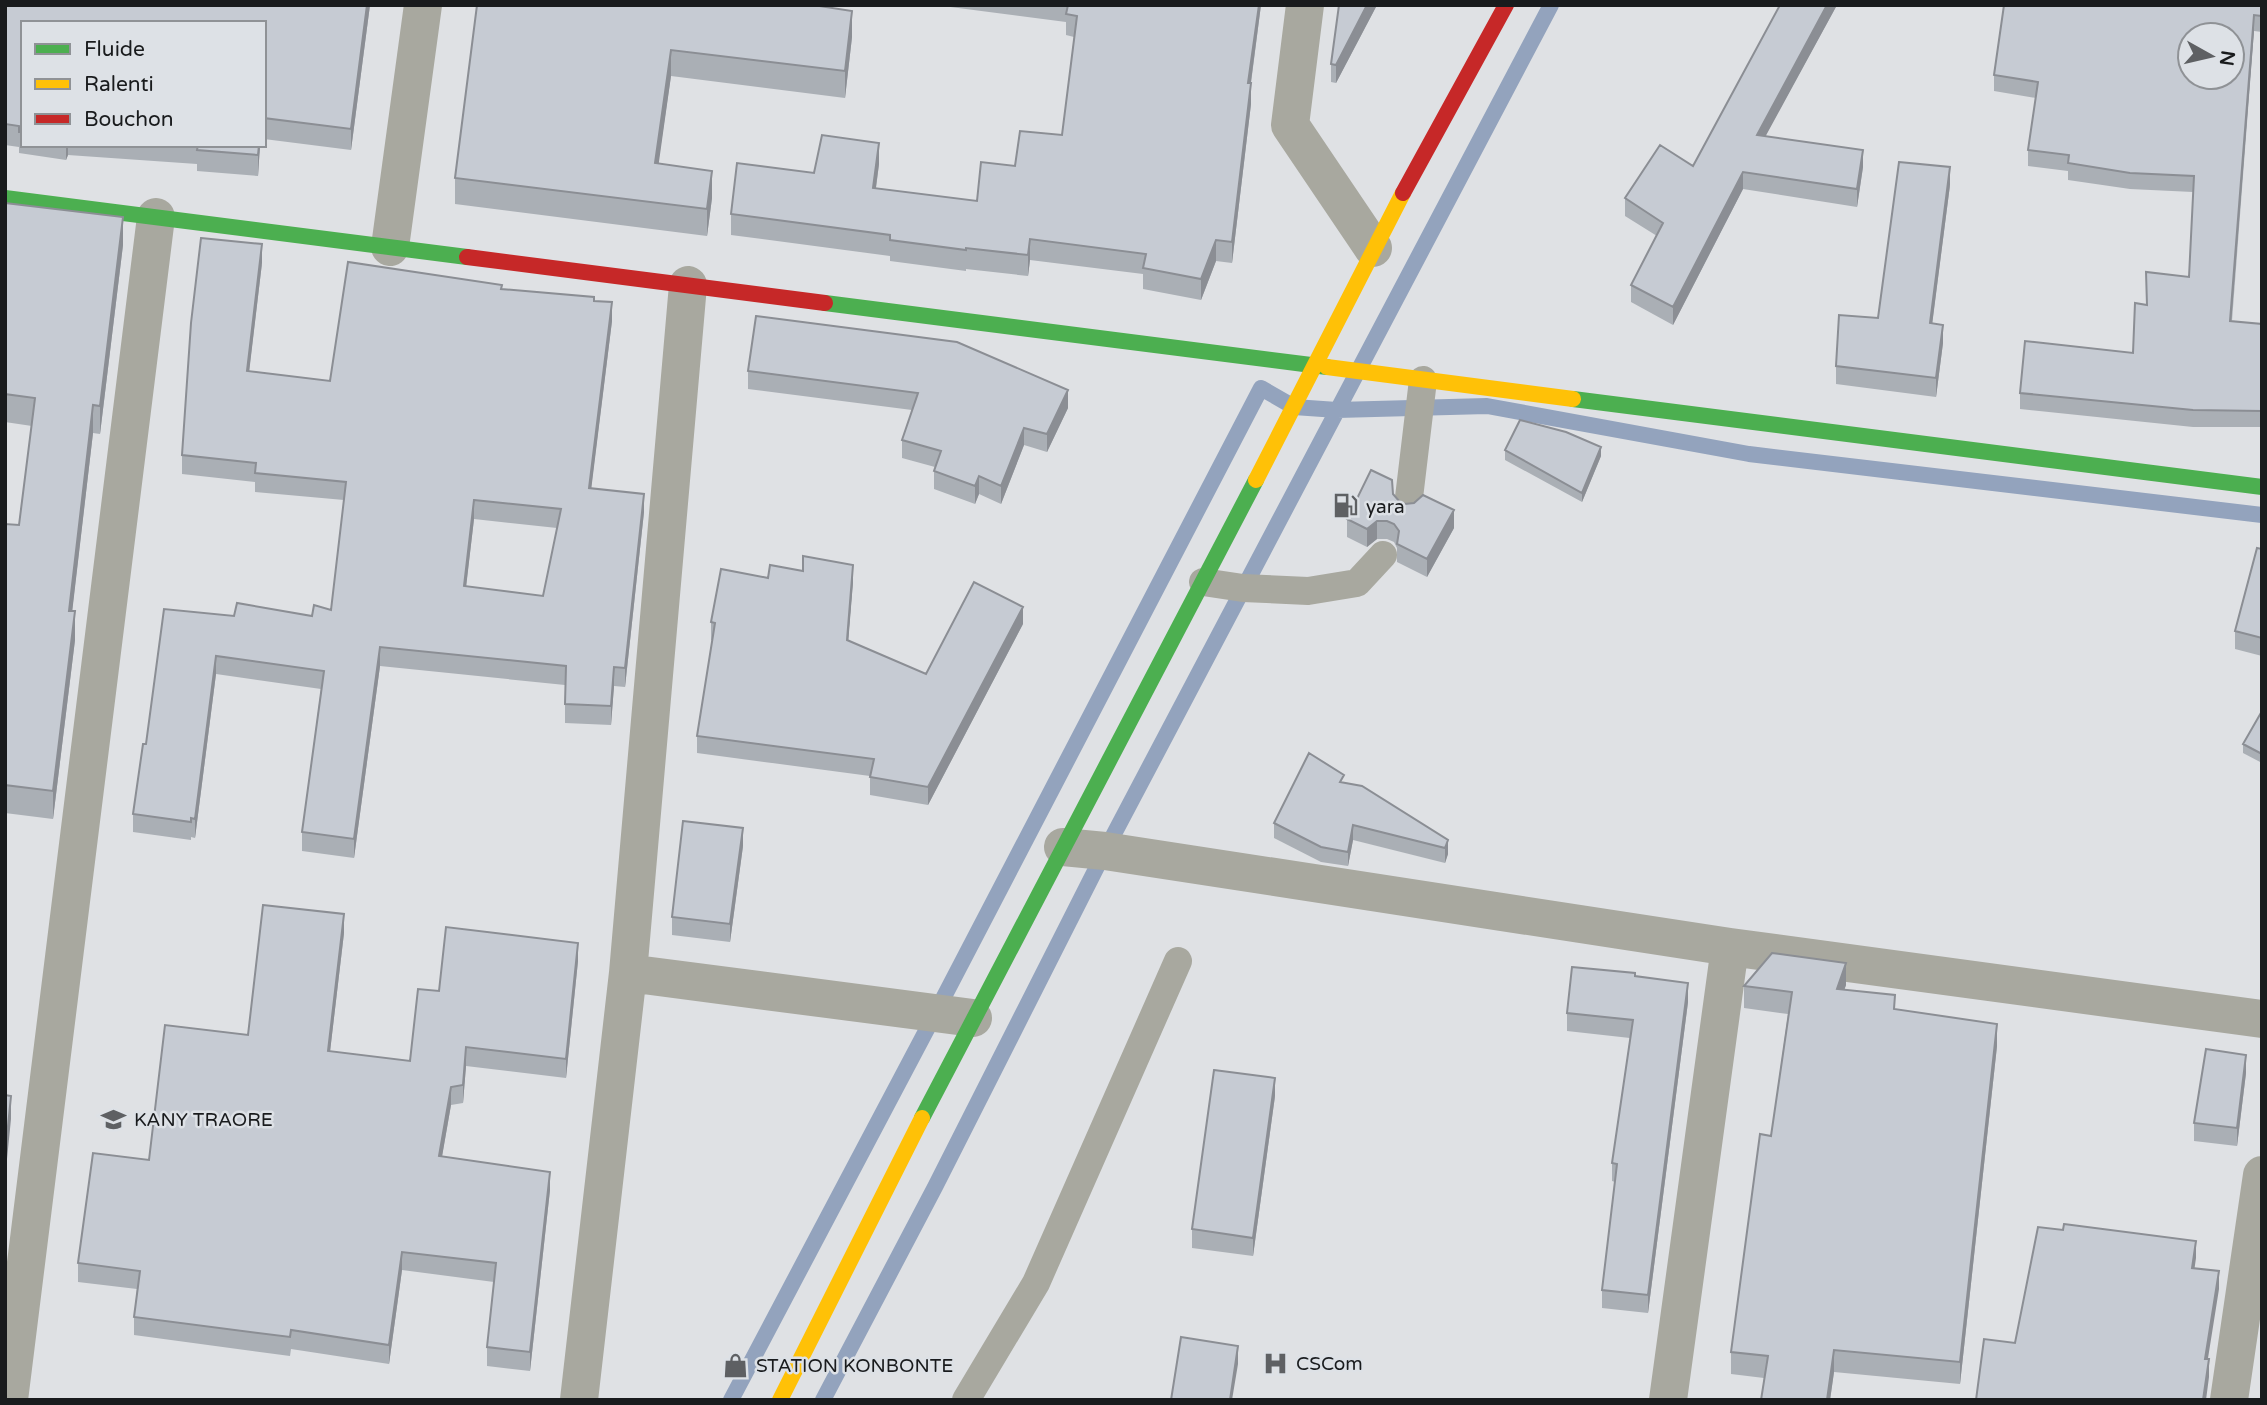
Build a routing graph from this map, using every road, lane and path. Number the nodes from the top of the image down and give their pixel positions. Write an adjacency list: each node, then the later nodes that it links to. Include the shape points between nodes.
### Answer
1 (423, 5): 6 (street)
2 (1305, 5): 7 (street, via 1290,125)
3 (1506, 5): 7 (street)
4 (5, 198): 5 (street)
5 (156, 217): 6 (street); 22 (street)
6 (390, 247): 8 (street)
7 (1373, 248): 9 (street)
8 (688, 285): 9 (street); 18 (street)
9 (1315, 366): 10 (street); 14 (street)
10 (1423, 380): 11 (street); 12 (lane)
11 (2262, 487)
12 (1408, 506)
13 (1383, 555): 14 (lane, via 1357,583 1308,592)
14 (1203, 582): 15 (street)
15 (1063, 847): 16 (street); 19 (street)
16 (1730, 947): 20 (street); 26 (street)
17 (1178, 961): 25 (lane, via 1036,1283)
18 (628, 973): 19 (street); 23 (street)
19 (973, 1018): 24 (street)
20 (2262, 1019)
21 (2262, 1175): 27 (street)
22 (9, 1400)
23 (579, 1400)
24 (780, 1400)
25 (966, 1400)
26 (1668, 1400)
27 (2229, 1400)

